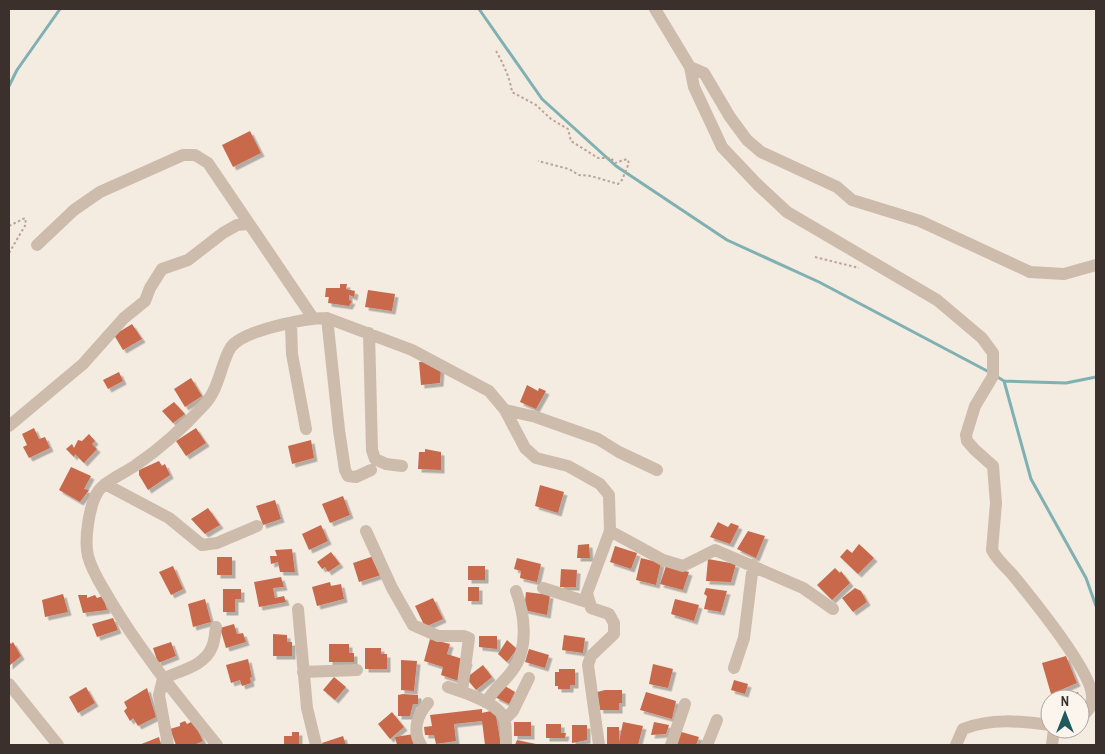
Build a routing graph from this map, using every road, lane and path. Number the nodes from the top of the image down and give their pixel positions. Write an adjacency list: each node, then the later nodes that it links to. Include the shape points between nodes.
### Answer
1 (655, 9): 3 (street)
2 (496, 51): 4 (path, via 512,92 544,110 551,119 568,129 572,141 598,158 611,158 615,163 627,158 629,162 618,184)
3 (690, 67): 10 (street, via 694,87 722,146 757,184 787,212); 11 (street, via 704,73 730,117 747,140 761,152 837,187 852,200 920,221 1030,272 1064,274)
4 (538, 161)
5 (247, 224): 7 (street, via 208,163 195,155 183,155 100,192 74,210); 12 (street); 17 (street, via 237,225 223,233 188,260 162,269 145,301 124,318 83,364)
6 (9, 226): 8 (path, via 25,218 26,224)
7 (37, 245)
8 (9, 253)
9 (815, 256): 10 (path, via 852,268 862,269)
10 (876, 263): 44 (street, via 961,318 993,353 993,376 975,406 966,435 975,450 993,466 996,503 992,550 1080,665 1092,692)
11 (1096, 265)
12 (313, 318): 13 (street); 14 (street)
13 (327, 318): 15 (street); 20 (street, via 336,411 346,470 348,476)
14 (291, 324): 18 (street, via 292,354); 22 (street, via 240,339 230,348 220,379 206,403 138,464)
15 (369, 333): 16 (street, via 412,350 489,391); 19 (street, via 372,450 375,459)
16 (505, 410): 21 (street, via 536,417 598,439); 25 (street, via 526,448 536,458 568,466 600,484 608,495)
17 (9, 426)
18 (306, 429)
19 (402, 466)
20 (371, 470)
21 (657, 470)
22 (105, 484): 23 (street, via 169,518 202,544 216,543); 37 (street, via 91,510 88,555 96,577)
23 (257, 526)
24 (366, 531): 40 (street, via 413,625 438,636 469,638)
25 (610, 531): 26 (street, via 663,560 683,566 715,550); 29 (street, via 587,593)
26 (753, 566): 31 (street, via 803,588); 33 (street, via 744,638)
27 (543, 588): 29 (street)
28 (516, 591): 41 (street, via 524,625 518,660 513,671)
29 (590, 603): 54 (street, via 591,608 609,614 614,624 614,634 591,656 588,665)
30 (298, 609): 35 (street)
31 (833, 609)
32 (216, 627): 37 (street, via 214,644 207,656)
33 (734, 668)
34 (357, 670): 35 (street)
35 (303, 672): 51 (street)
36 (529, 678): 45 (street, via 513,711)
37 (163, 679): 49 (street, via 159,695); 50 (street)
38 (9, 684): 48 (street)
39 (448, 687): 40 (street)
40 (462, 691): 41 (street)
41 (486, 701): 45 (street)
42 (428, 704): 52 (street, via 418,722 417,736)
43 (685, 704): 55 (street)
44 (1090, 706)
45 (505, 719): 53 (street)
46 (717, 720): 56 (street)
47 (1040, 724): 57 (street, via 977,723 963,730)
48 (58, 745)
49 (168, 745)
50 (218, 745)
51 (316, 745)
52 (421, 745)
53 (506, 745)
54 (599, 745)
55 (671, 745)
56 (707, 745)
57 (956, 745)

